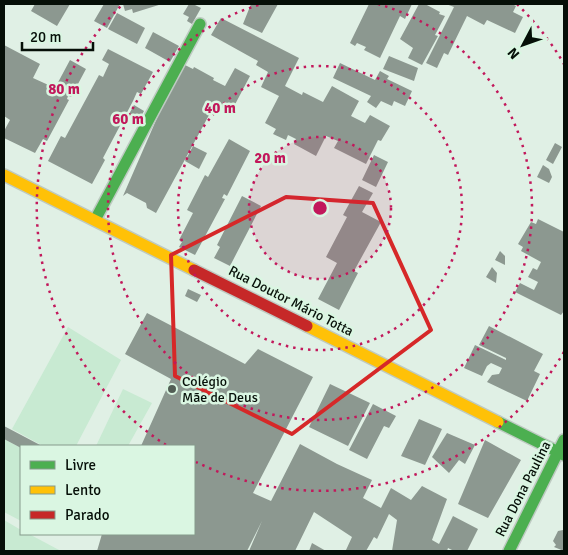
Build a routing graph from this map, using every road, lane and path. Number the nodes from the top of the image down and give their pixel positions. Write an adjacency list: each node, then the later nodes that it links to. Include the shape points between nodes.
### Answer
1 (200, 24): 3 (street)
2 (4, 175): 3 (street, Rua Doutor Mário Totta)
3 (95, 220): 5 (street, Rua Doutor Mário Totta)
4 (564, 440): 5 (street, Rua Dona Paulina)
5 (561, 454): 6 (street, Rua Dona Paulina)
6 (509, 551)

